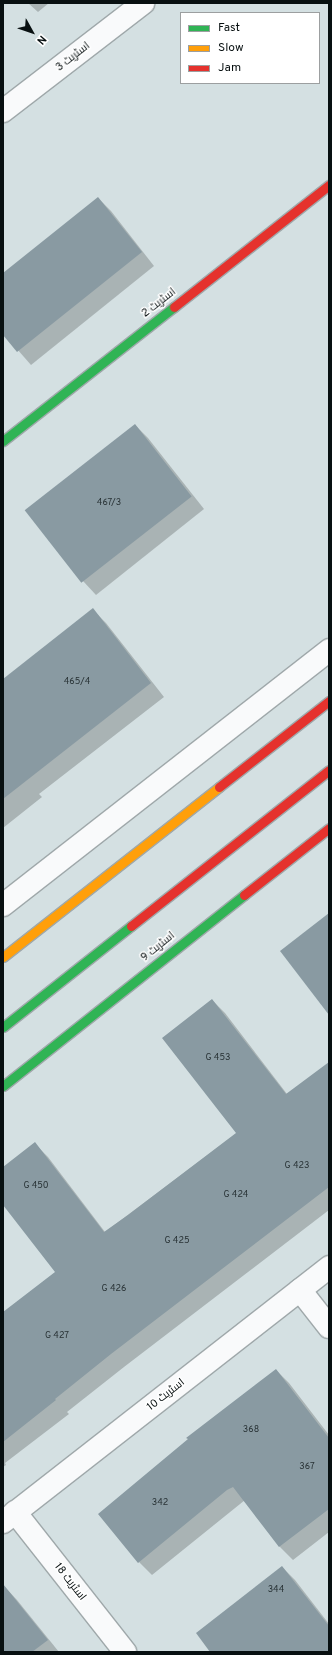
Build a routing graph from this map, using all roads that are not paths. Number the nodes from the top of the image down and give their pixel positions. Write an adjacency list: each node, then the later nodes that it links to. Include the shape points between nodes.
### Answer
1 (143, 3): 2 (street, اسٹریٹ 3)
2 (3, 111)
3 (329, 185): 4 (street, اسٹریٹ 2)
4 (3, 440)
5 (329, 650): 9 (street)
6 (329, 701): 10 (street)
7 (329, 770): 11 (street)
8 (329, 828): 12 (street, اسٹریٹ 9)
9 (3, 905)
10 (3, 957)
11 (3, 1027)
12 (3, 1086)
13 (329, 1267): 14 (street, اسٹریٹ 10)
14 (300, 1290): 15 (street); 16 (street, اسٹریٹ 10)
15 (329, 1327)
16 (9, 1517): 17 (street, اسٹریٹ 18)
17 (125, 1652)

